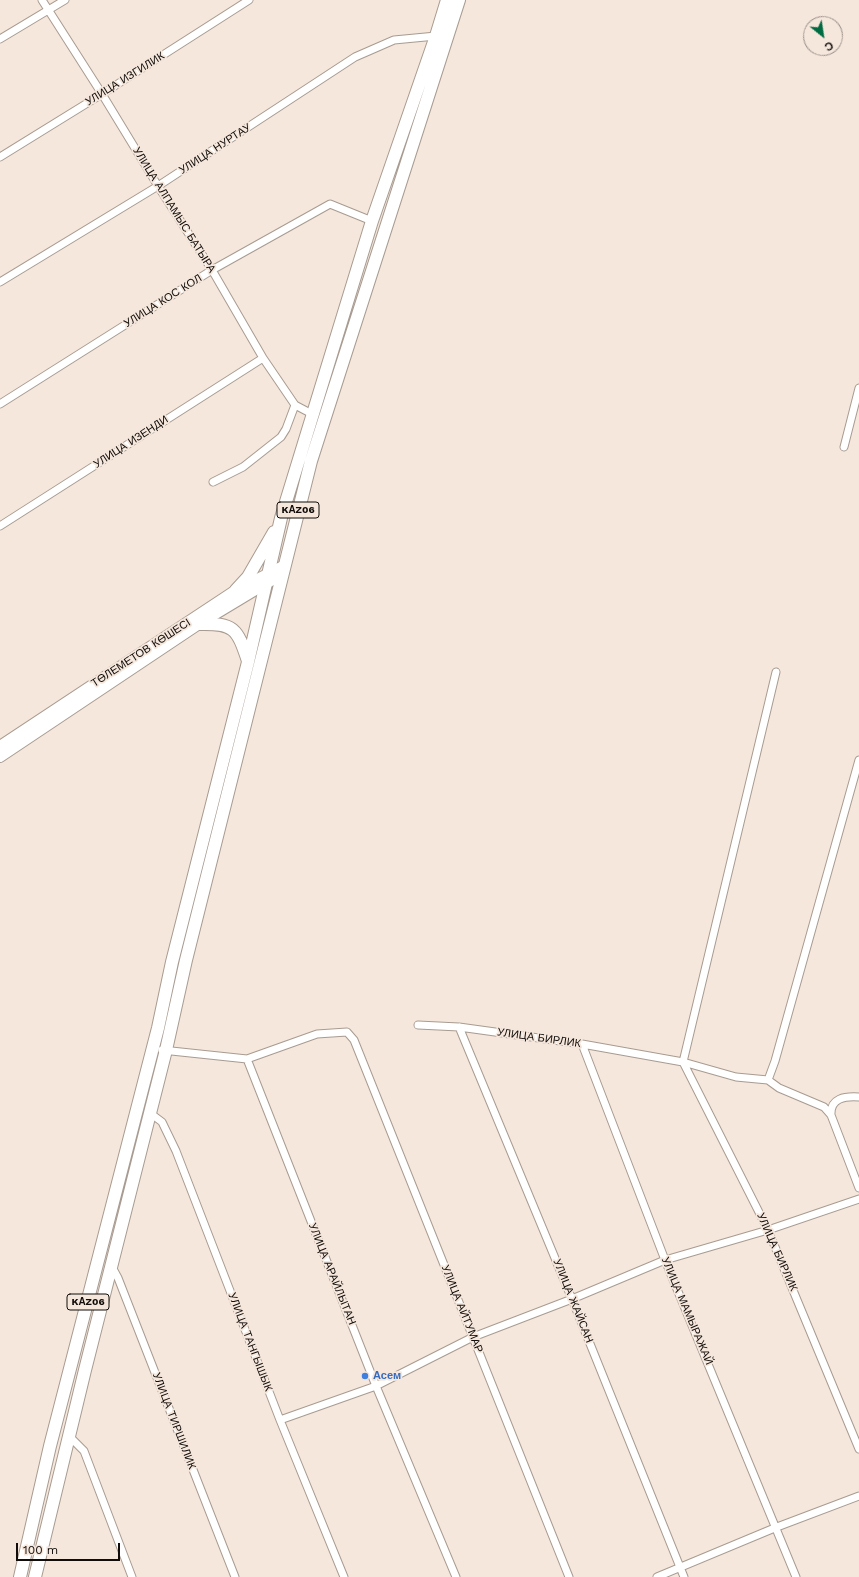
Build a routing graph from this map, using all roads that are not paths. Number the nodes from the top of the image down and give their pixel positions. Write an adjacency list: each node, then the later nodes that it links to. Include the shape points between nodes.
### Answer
1 (42, 0): 6 (street, УЛИЦА АЛПАМЫС БАТЫРА)
2 (65, 0): 6 (street)
3 (249, 0): 9 (street, УЛИЦА ИЗГИЛИК)
4 (447, 0): 7 (highway, KАZ06)
5 (459, 0): 24 (highway, KАZ06, via 311,460)
6 (48, 11): 8 (street); 9 (street, УЛИЦА АЛПАМЫС БАТЫРА)
7 (436, 36): 11 (street, УЛИЦА НУРТАУ, via 394,40 355,57); 12 (highway, KАZ06)
8 (0, 39)
9 (102, 94): 10 (street, УЛИЦА ИЗГИЛИК); 11 (street, УЛИЦА АЛПАМЫС БАТЫРА)
10 (0, 157)
11 (158, 186): 13 (street, УЛИЦА АЛПАМЫС БАТЫРА); 14 (street, УЛИЦА НУРТАУ)
12 (372, 221): 13 (street, УЛИЦА КОС КОЛ, via 330,204); 19 (highway, KАZ06)
13 (212, 270): 15 (street, УЛИЦА АЛПАМЫС БАТЫРА); 17 (street, УЛИЦА КОС КОЛ)
14 (0, 282)
15 (263, 358): 18 (street, УЛИЦА АЛПАМЫС БАТЫРА); 23 (street, УЛИЦА ИЗЕНДИ)
16 (859, 388): 20 (street)
17 (0, 404)
18 (295, 405): 19 (street, УЛИЦА АЛПАМЫС БАТЫРА); 21 (street, via 281,437 243,467)
19 (312, 414): 22 (highway, KАZ06)
20 (844, 446)
21 (213, 482)
22 (281, 518): 25 (highway, KАZ06); 26 (highway, via 248,577)
23 (0, 526)
24 (284, 570): 25 (main road, ТӨЛЕМЕТОВ КӨШЕСІ); 37 (highway, KАZ06, via 186,960)
25 (268, 578): 26 (main road, ТӨЛЕМЕТОВ КӨШЕСІ); 27 (main road, ТӨЛЕМЕТОВ КӨШЕСІ); 28 (highway, KАZ06)
26 (236, 590): 30 (main road, ТӨЛЕМЕТОВ КӨШЕСІ)
27 (199, 624): 28 (highway, via 229,626 241,641); 31 (main road, ТӨЛЕМЕТОВ КӨШЕСІ)
28 (248, 662): 36 (highway, KАZ06)
29 (776, 672): 39 (street)
30 (0, 746)
31 (0, 757)
32 (859, 760): 40 (street)
33 (418, 1025): 34 (street, УЛИЦА БИРЛИК)
34 (459, 1027): 35 (street, УЛИЦА БИРЛИК); 49 (street, УЛИЦА ЖАЙСАН)
35 (582, 1044): 39 (street, УЛИЦА БИРЛИК); 47 (street, УЛИЦА МАМЫРАЖАЙ)
36 (152, 1049): 37 (street); 58 (highway, KАZ06, via 50,1446)
37 (166, 1050): 38 (street); 42 (highway, KАZ06)
38 (247, 1059): 50 (street, УЛИЦА АЙТУМАР, via 317,1034 348,1032 354,1040); 51 (street, УЛИЦА АРАЙЛЫТАН)
39 (683, 1062): 40 (street, УЛИЦА БИРЛИК, via 736,1077); 46 (street, УЛИЦА БИРЛИК)
40 (768, 1080): 43 (street, via 779,1088 824,1107)
41 (859, 1097): 43 (street, via 846,1097 834,1102 830,1108)
42 (150, 1112): 48 (highway, KАZ06); 52 (street, УЛИЦА ТАНГЫШЫК, via 162,1122 176,1151)
43 (831, 1116): 44 (street)
44 (859, 1188)
45 (859, 1199): 46 (street)
46 (768, 1230): 47 (street); 54 (street, УЛИЦА БИРЛИК)
47 (665, 1260): 49 (street); 56 (street, УЛИЦА МАМЫРАЖАЙ)
48 (111, 1266): 53 (highway, KАZ06); 61 (street, УЛИЦА ТИРШИЛИК)
49 (572, 1299): 50 (street); 57 (street, УЛИЦА ЖАЙСАН)
50 (473, 1337): 51 (street); 64 (street, УЛИЦА АЙТУМАР)
51 (376, 1386): 52 (street); 63 (street, УЛИЦА АРАЙЛЫТАН)
52 (280, 1420): 62 (street, УЛИЦА ТАНГЫШЫК)
53 (69, 1436): 59 (highway, KАZ06); 60 (street, via 84,1451)
54 (859, 1449)
55 (859, 1496): 56 (street)
56 (776, 1527): 57 (street); 67 (street, УЛИЦА МАМЫРАЖАЙ)
57 (680, 1567): 65 (street); 66 (street, УЛИЦА ЖАЙСАН)
58 (20, 1577)
59 (35, 1577)
60 (132, 1577)
61 (235, 1577)
62 (344, 1577)
63 (456, 1577)
64 (569, 1577)
65 (657, 1577)
66 (684, 1577)
67 (796, 1577)

